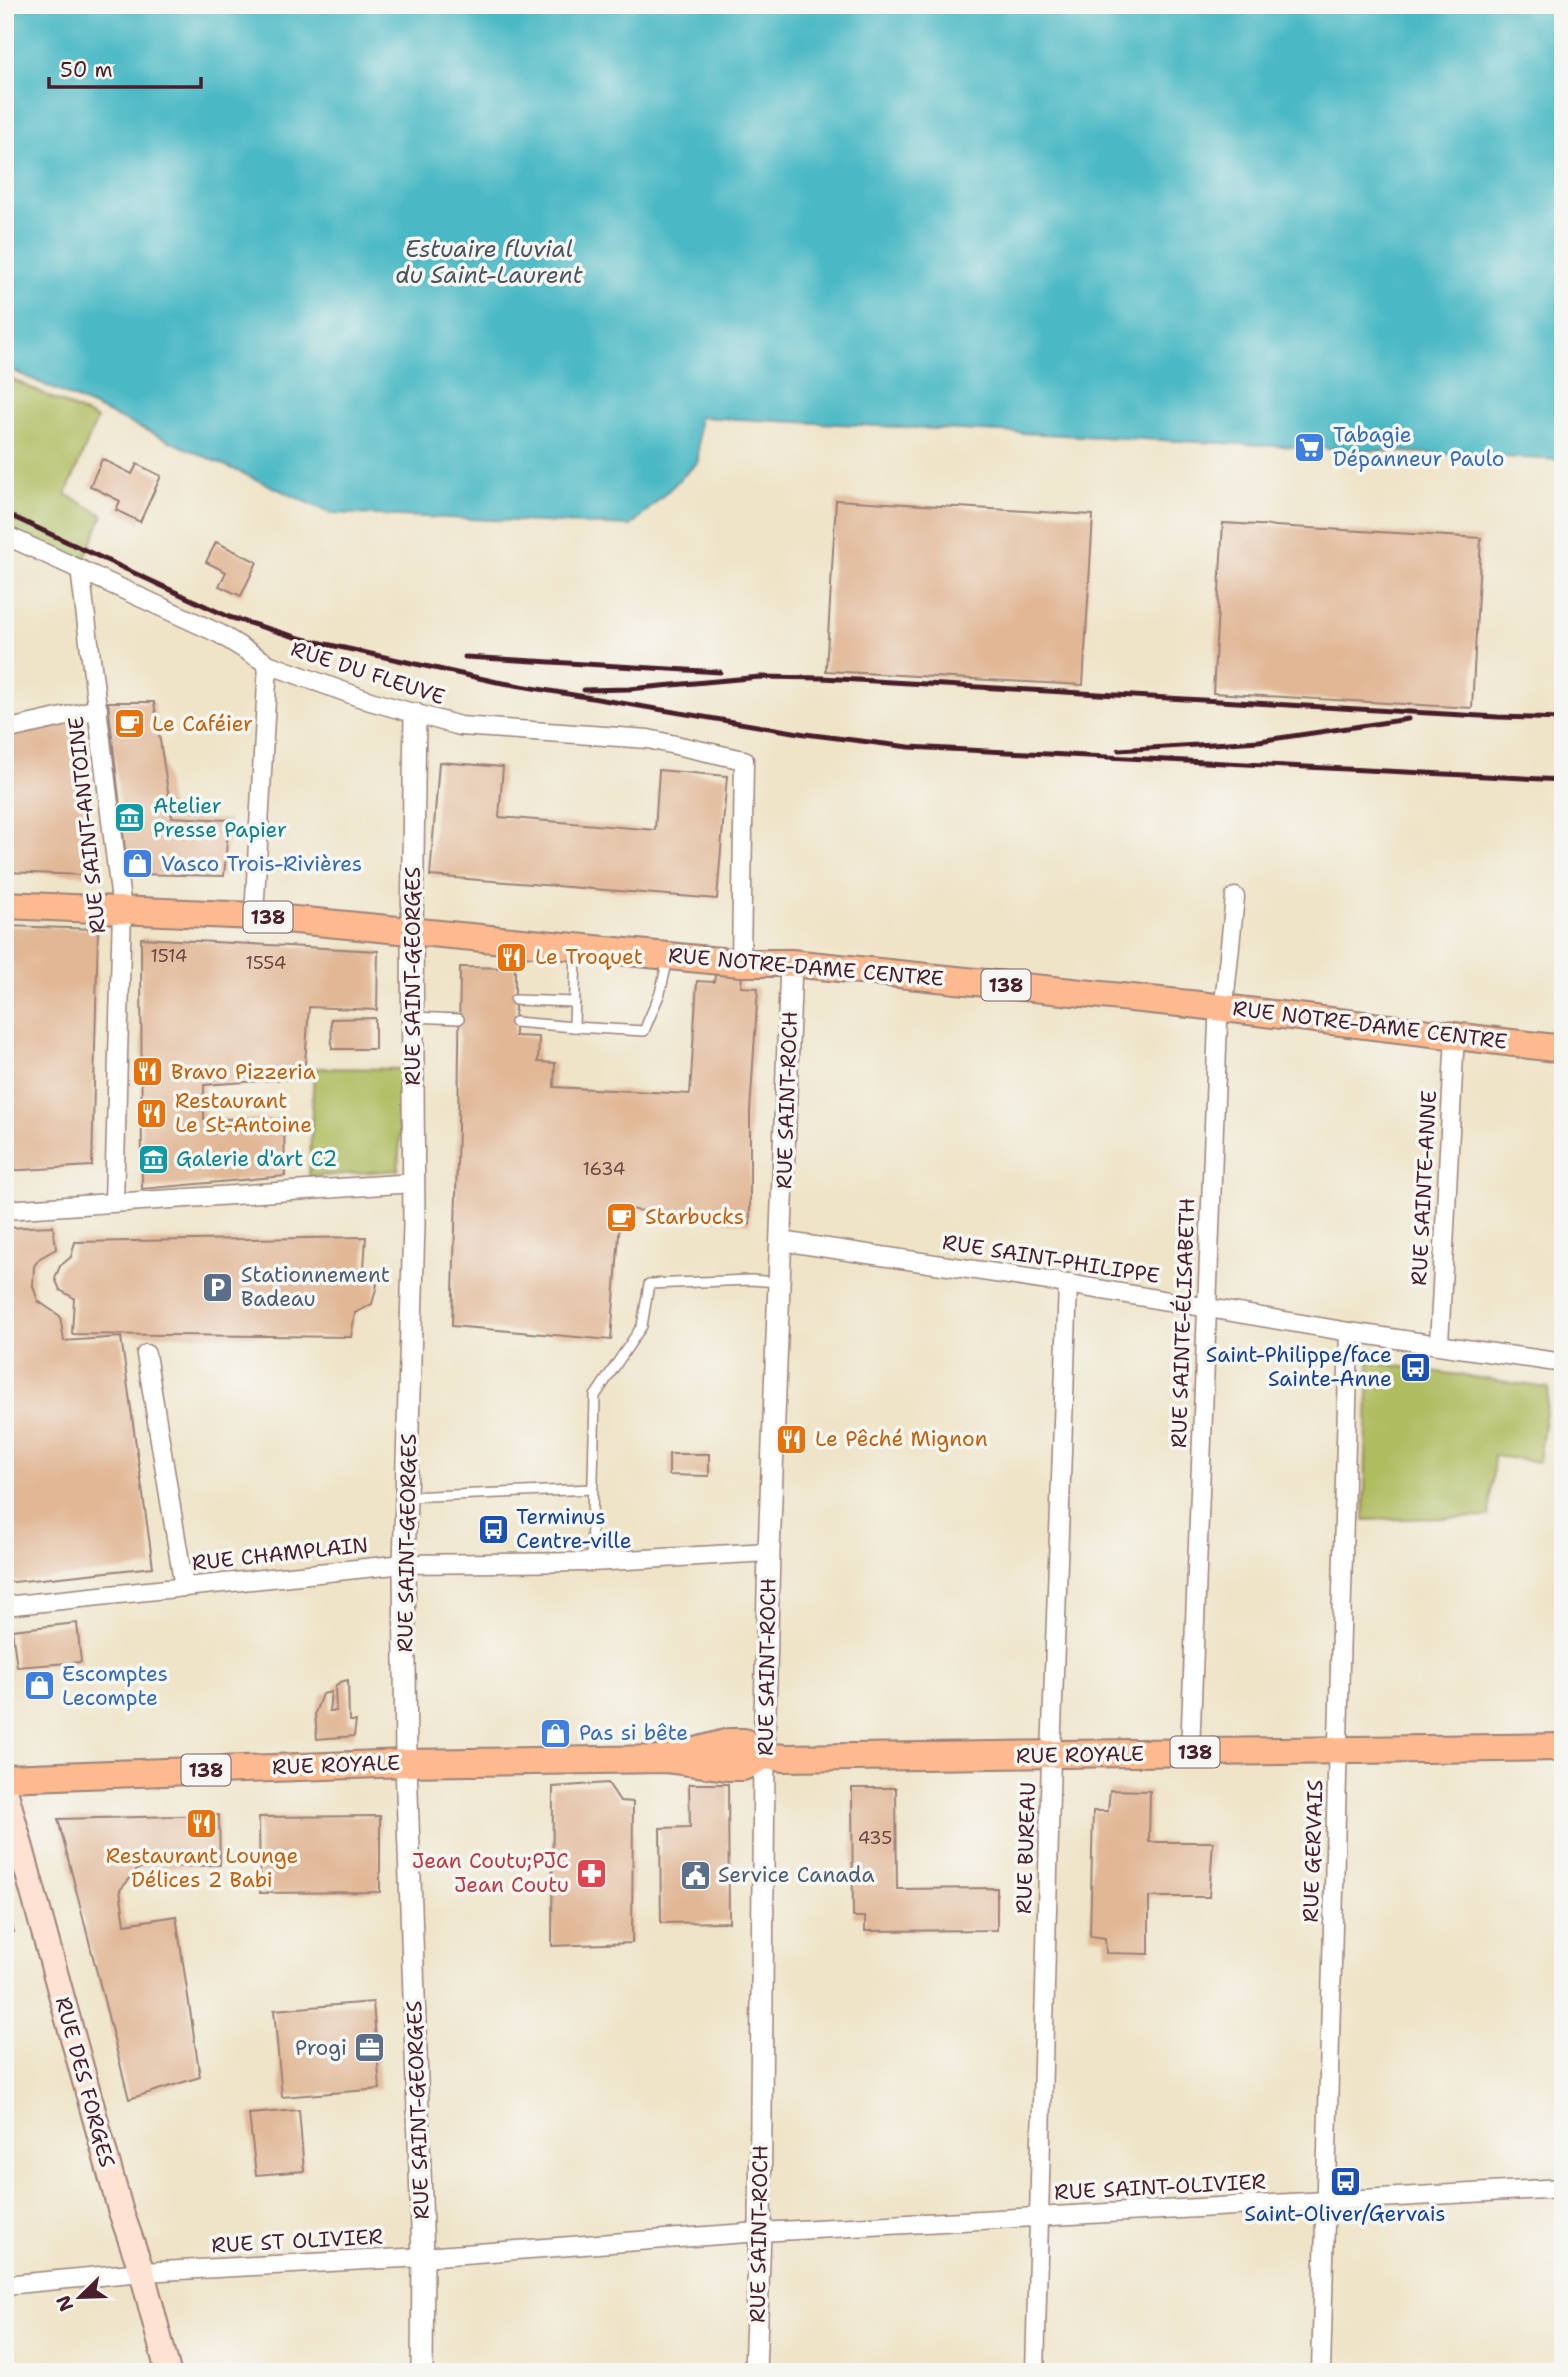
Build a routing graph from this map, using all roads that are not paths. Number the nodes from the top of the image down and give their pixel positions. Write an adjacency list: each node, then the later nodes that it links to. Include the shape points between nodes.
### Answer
1 (5, 535): 2 (street, RUE DU FLEUVE)
2 (80, 569): 3 (street, RUE DU FLEUVE, via 220,634); 4 (street, RUE SAINT-ANTOINE)
3 (268, 664): 5 (street, RUE DU FLEUVE); 10 (street)
4 (98, 709): 6 (street); 9 (street, RUE SAINT-ANTOINE)
5 (415, 714): 11 (street, RUE SAINT-GEORGES); 15 (street, RUE DU FLEUVE, via 460,726 648,739 744,760)
6 (5, 730)
7 (1235, 897): 18 (street, RUE SAINTE-ÉLISABETH)
8 (5, 905): 9 (main road, RUE NOTRE-DAME CENTRE / 138)
9 (122, 910): 10 (main road, RUE NOTRE-DAME CENTRE / 138); 26 (street, RUE SAINT-ANTOINE)
10 (254, 916): 11 (main road, RUE NOTRE-DAME CENTRE / 138)
11 (412, 931): 12 (main road, RUE NOTRE-DAME CENTRE / 138); 19 (street, RUE SAINT-GEORGES)
12 (576, 947): 13 (main road, RUE NOTRE-DAME CENTRE / 138); 17 (lane)
13 (668, 956): 15 (main road, RUE NOTRE-DAME CENTRE / 138); 22 (lane, via 660,993 644,1031)
14 (791, 963): 15 (main road, RUE NOTRE-DAME CENTRE / 138); 18 (main road, RUE NOTRE-DAME CENTRE / 138); 28 (street, RUE SAINT-ROCH)
15 (741, 964)
16 (515, 1000): 17 (lane)
17 (575, 1002): 22 (lane)
18 (1221, 1008): 23 (main road, RUE NOTRE-DAME CENTRE); 31 (street, RUE SAINTE-ÉLISABETH)
19 (413, 1017): 20 (lane); 25 (street, RUE SAINT-GEORGES)
20 (460, 1019)
21 (515, 1022): 22 (lane)
22 (574, 1027)
23 (1455, 1034): 24 (main road, RUE NOTRE-DAME CENTRE); 33 (street, RUE SAINTE-ANNE)
24 (1563, 1049)
25 (414, 1183): 26 (street); 37 (street, RUE SAINT-GEORGES)
26 (114, 1202): 27 (street)
27 (5, 1210)
28 (780, 1241): 29 (street, RUE SAINT-ROCH); 30 (street, RUE SAINT-PHILIPPE)
29 (778, 1282): 36 (lane, via 649,1284 642,1326 595,1396); 38 (street, RUE SAINT-ROCH)
30 (1068, 1284): 31 (street, RUE SAINT-PHILIPPE); 47 (street, RUE BUREAU)
31 (1205, 1307): 32 (street, RUE SAINT-PHILIPPE); 45 (street, RUE SAINTE-ÉLISABETH)
32 (1349, 1332): 33 (street, RUE SAINT-PHILIPPE); 44 (street, RUE GERVAIS)
33 (1439, 1343): 35 (street, RUE SAINT-PHILIPPE)
34 (146, 1354): 41 (street)
35 (1563, 1363)
36 (592, 1489): 37 (lane); 39 (lane)
37 (406, 1497): 40 (street, RUE SAINT-GEORGES)
38 (769, 1552): 39 (street, RUE CHAMPLAIN); 46 (street, RUE SAINT-ROCH)
39 (591, 1562): 40 (street, RUE CHAMPLAIN)
40 (404, 1564): 41 (street, RUE CHAMPLAIN); 48 (street, RUE SAINT-GEORGES)
41 (184, 1587): 42 (street, RUE CHAMPLAIN)
42 (5, 1606)
43 (1563, 1748): 44 (main road, RUE ROYALE / 138)
44 (1339, 1750): 45 (main road, RUE ROYALE / 138); 52 (street, RUE GERVAIS)
45 (1190, 1752): 47 (main road, RUE ROYALE / 138)
46 (765, 1756): 47 (main road, RUE ROYALE / 138); 48 (main road, RUE ROYALE / 138, via 743,1767 666,1759); 54 (street, RUE SAINT-ROCH)
47 (1051, 1756): 53 (street, RUE BUREAU)
48 (406, 1763): 49 (main road, RUE ROYALE / 138); 55 (street, RUE SAINT-GEORGES)
49 (5, 1778)
50 (5, 1790): 56 (main road, RUE DES FORGES, via 120,2209)
51 (1563, 2188): 52 (street, RUE SAINT-OLIVIER)
52 (1327, 2200): 53 (street, RUE SAINT-OLIVIER); 62 (street, RUE GERVAIS)
53 (1039, 2216): 54 (street, RUE SAINT-OLIVIER); 61 (street, RUE BUREAU)
54 (760, 2232): 55 (street, RUE ST OLIVIER); 60 (street, RUE SAINT-ROCH)
55 (423, 2257): 56 (street, RUE ST OLIVIER); 59 (street, RUE SAINT-GEORGES)
56 (142, 2272): 57 (street, RUE ST OLIVIER); 58 (main road, RUE DES FORGES)
57 (5, 2285)
58 (168, 2372)
59 (422, 2372)
60 (755, 2372)
61 (1035, 2372)
62 (1321, 2372)

